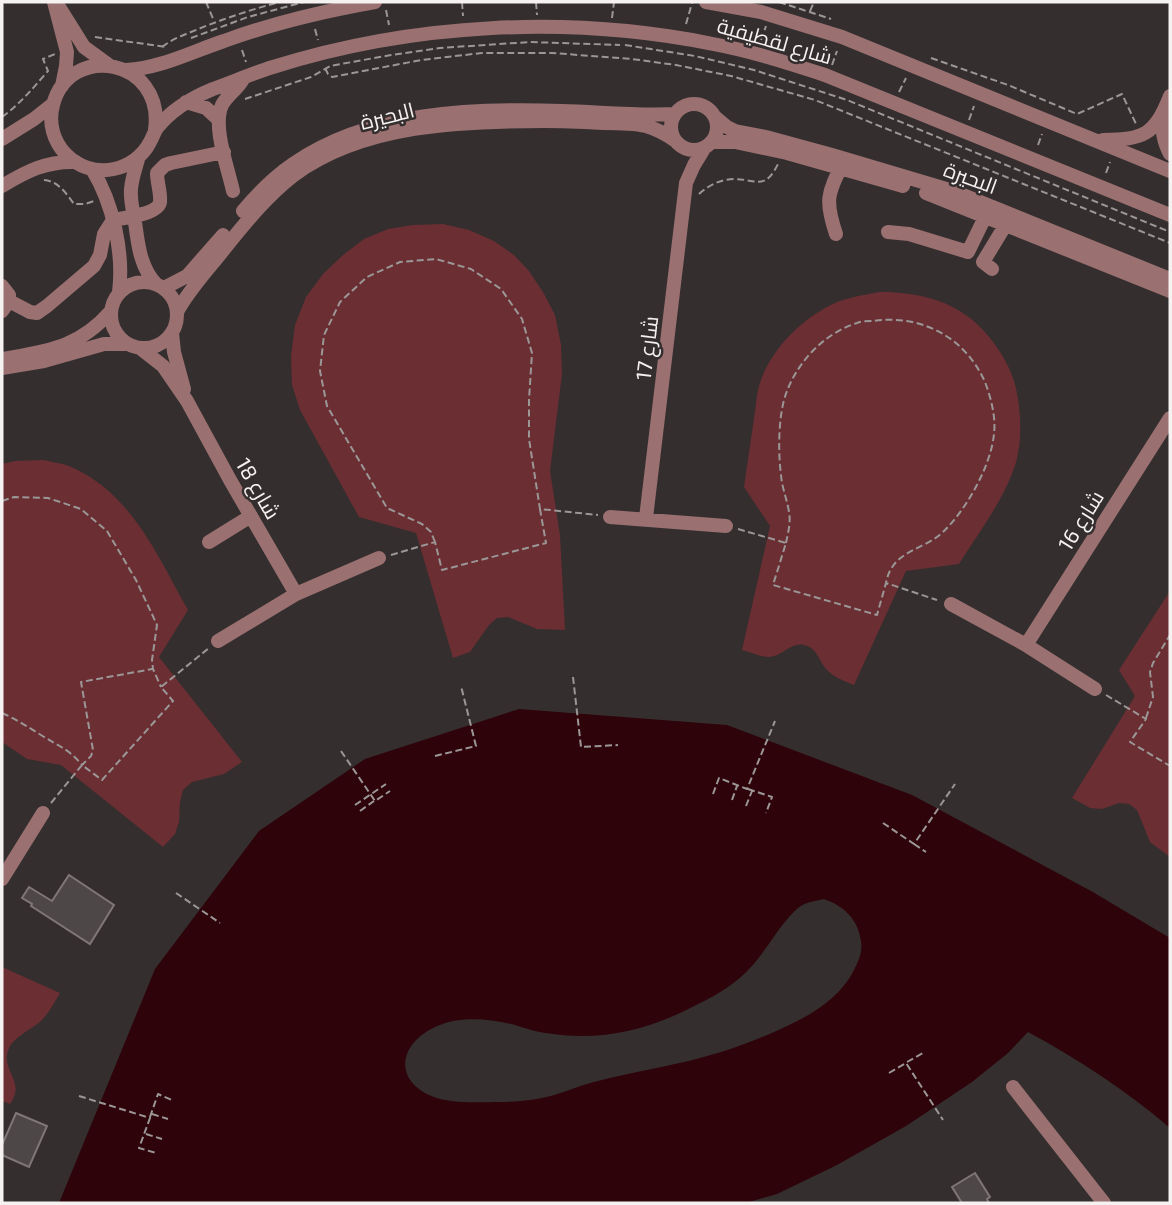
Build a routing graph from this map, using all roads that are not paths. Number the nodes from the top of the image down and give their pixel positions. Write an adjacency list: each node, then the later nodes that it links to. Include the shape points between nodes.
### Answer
1 (55, 2): 4 (street, via 84,47); 7 (street, via 67,52)
2 (375, 2): 5 (street, via 311,14 152,68)
3 (706, 2): 18 (street, شارع لقطيفية, via 842,37)
4 (110, 66): 5 (street); 7 (street, via 88,68)
5 (126, 71): 16 (street, via 151,95)
6 (247, 76): 9 (street, شارع لقطيفية); 15 (street, via 222,103); 32 (street, شارع لقطيفية, via 272,67 326,62 428,33 577,28 682,38 828,76)
7 (62, 86): 10 (street)
8 (1170, 96): 12 (street)
9 (186, 102): 15 (street, via 205,108); 16 (street, شارع لقطيفية)
10 (53, 104): 17 (street); 24 (street, via 53,132 61,150)
11 (675, 114): 13 (street, البحيرة); 14 (street, via 695,104); 19 (street, via 671,130)
12 (1162, 115): 18 (street, via 1141,136); 22 (street)
13 (545, 116): 19 (street, البحيرة, via 646,126); 34 (street, البحيرة, via 378,132 303,169)
14 (714, 116): 20 (street, via 717,127); 25 (street, البحيرة, via 735,131)
15 (218, 119): 21 (street)
16 (155, 130): 23 (street)
17 (2, 139)
18 (1097, 140): 27 (street, شارع لقطيفية)
19 (676, 142): 20 (street, via 688,149); 28 (street, شارع 17)
20 (708, 145): 25 (street, البحيرة, via 735,142); 28 (street, شارع 17)
21 (224, 152): 30 (street); 33 (street, via 165,165 157,173 160,205)
22 (1170, 154)
23 (139, 156): 26 (street, via 112,170); 33 (street, via 131,190)
24 (76, 163): 26 (street); 29 (street, via 54,162)
25 (843, 164): 31 (street, البحيرة); 35 (street, البحيرة, via 953,191); 38 (street, via 828,199)
26 (92, 169): 36 (street)
27 (1170, 171)
28 (687, 183): 59 (street, شارع 17)
29 (2, 186)
30 (233, 191)
31 (986, 215): 35 (street, البحيرة); 40 (street)
32 (1170, 215)
33 (134, 216): 36 (street); 41 (street)
34 (242, 219): 45 (street, البحيرة, via 181,280); 50 (street, البحيرة)
35 (1009, 219): 39 (street, البحيرة); 40 (street, via 988,265)
36 (113, 220): 42 (street); 48 (street, via 93,266 47,306 37,313)
37 (888, 232): 40 (street)
38 (836, 234)
39 (1090, 252): 43 (street, البحيرة); 46 (street, البحيرة)
40 (968, 253)
41 (141, 258): 42 (street); 45 (street)
42 (119, 261): 47 (street)
43 (1170, 279)
44 (2, 286): 48 (street, via 9,295)
45 (160, 286): 47 (street, via 137,282); 50 (street, via 171,295)
46 (1170, 291)
47 (119, 292): 49 (street)
48 (5, 306)
49 (111, 311): 52 (street, via 114,330); 53 (street, via 67,345)
50 (177, 312): 51 (street)
51 (172, 333): 52 (street, via 147,348); 55 (street, شارع 18)
52 (134, 346): 54 (street, via 104,344); 55 (street, شارع 18, via 163,366)
53 (2, 359)
54 (2, 368)
55 (187, 401): 57 (street, شارع 18)
56 (1170, 418): 66 (street, شارع 16)
57 (251, 516): 61 (street); 63 (street, شارع 18)
58 (610, 517): 59 (street)
59 (646, 519): 60 (street)
60 (726, 526)
61 (209, 542)
62 (379, 558): 63 (street)
63 (296, 594): 65 (street)
64 (951, 604): 66 (street)
65 (218, 641)
66 (1026, 645): 67 (street)
67 (1095, 689)
68 (43, 813): 69 (street)
69 (7, 855): 70 (street)
70 (2, 879)
71 (1013, 1087): 72 (street)
72 (1104, 1203)

